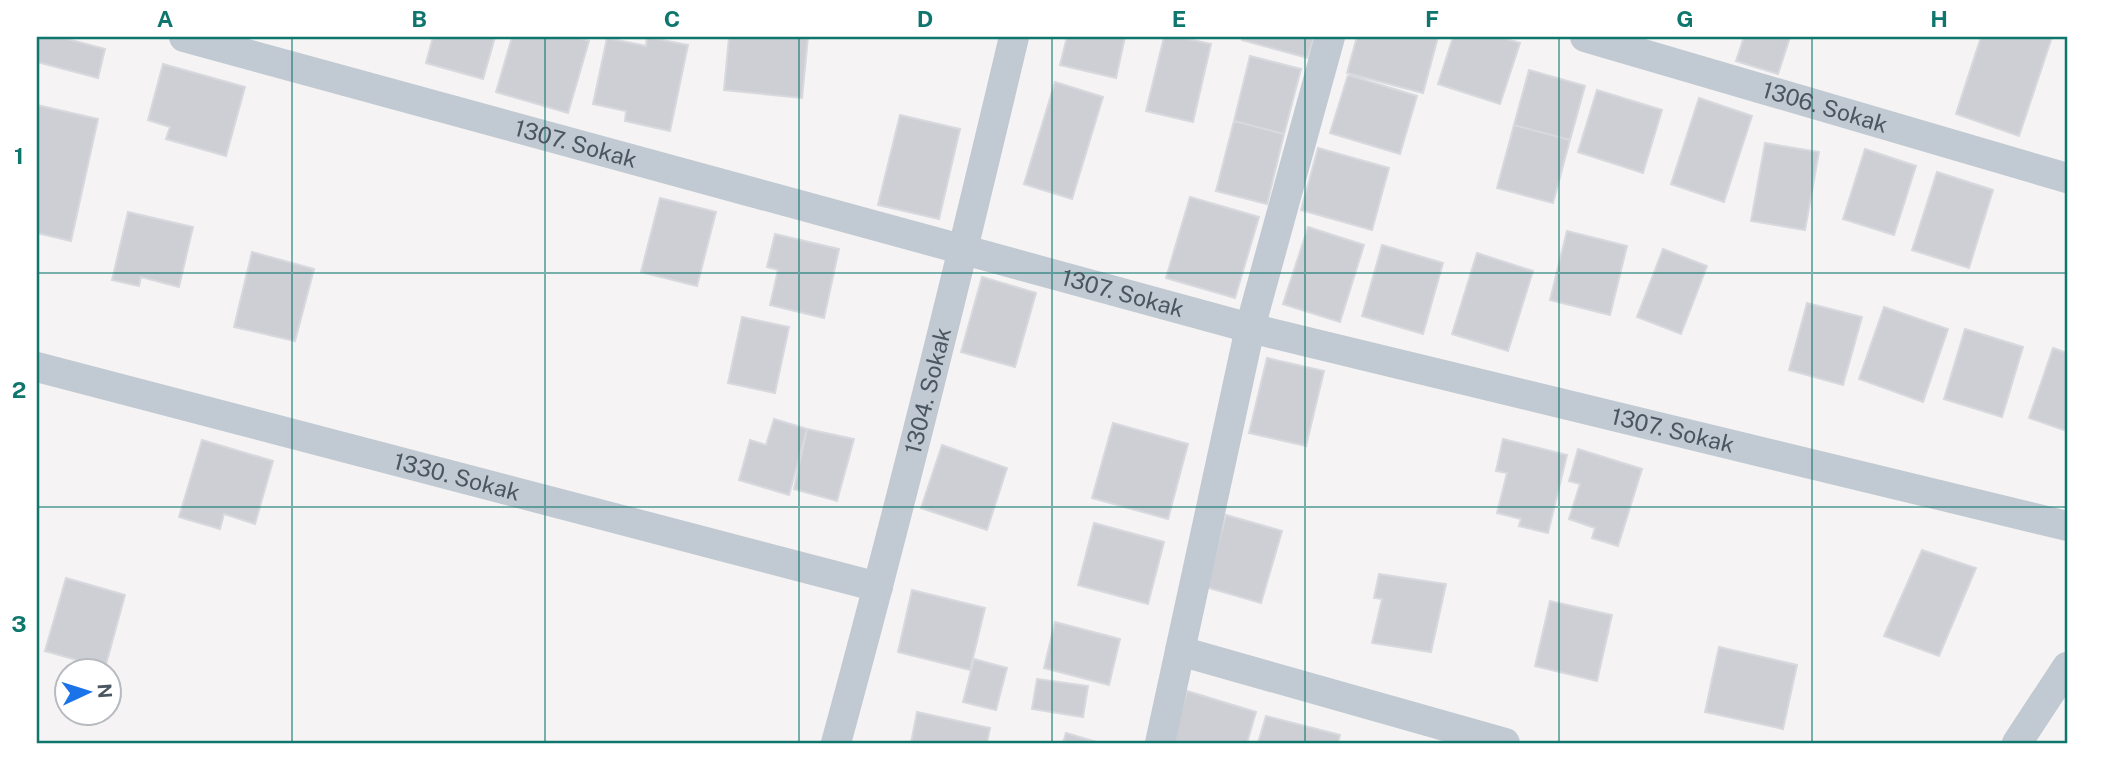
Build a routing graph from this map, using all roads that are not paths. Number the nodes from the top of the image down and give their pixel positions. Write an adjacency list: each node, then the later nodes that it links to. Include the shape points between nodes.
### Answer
1 (184, 37): 6 (street, 1307. Sokak)
2 (1014, 37): 6 (street, 1304. Sokak)
3 (1330, 37): 7 (street)
4 (1585, 37): 5 (street, 1306. Sokak)
5 (2067, 178)
6 (964, 250): 7 (street, 1307. Sokak); 10 (street, 1304. Sokak)
7 (1250, 328): 9 (street, 1307. Sokak); 11 (street)
8 (37, 367): 10 (street, 1330. Sokak)
9 (2067, 526)
10 (878, 587): 13 (street, 1304. Sokak)
11 (1180, 651): 14 (street); 15 (street)
12 (2067, 667): 16 (street)
13 (836, 743)
14 (1160, 743)
15 (1504, 743)
16 (2017, 743)

